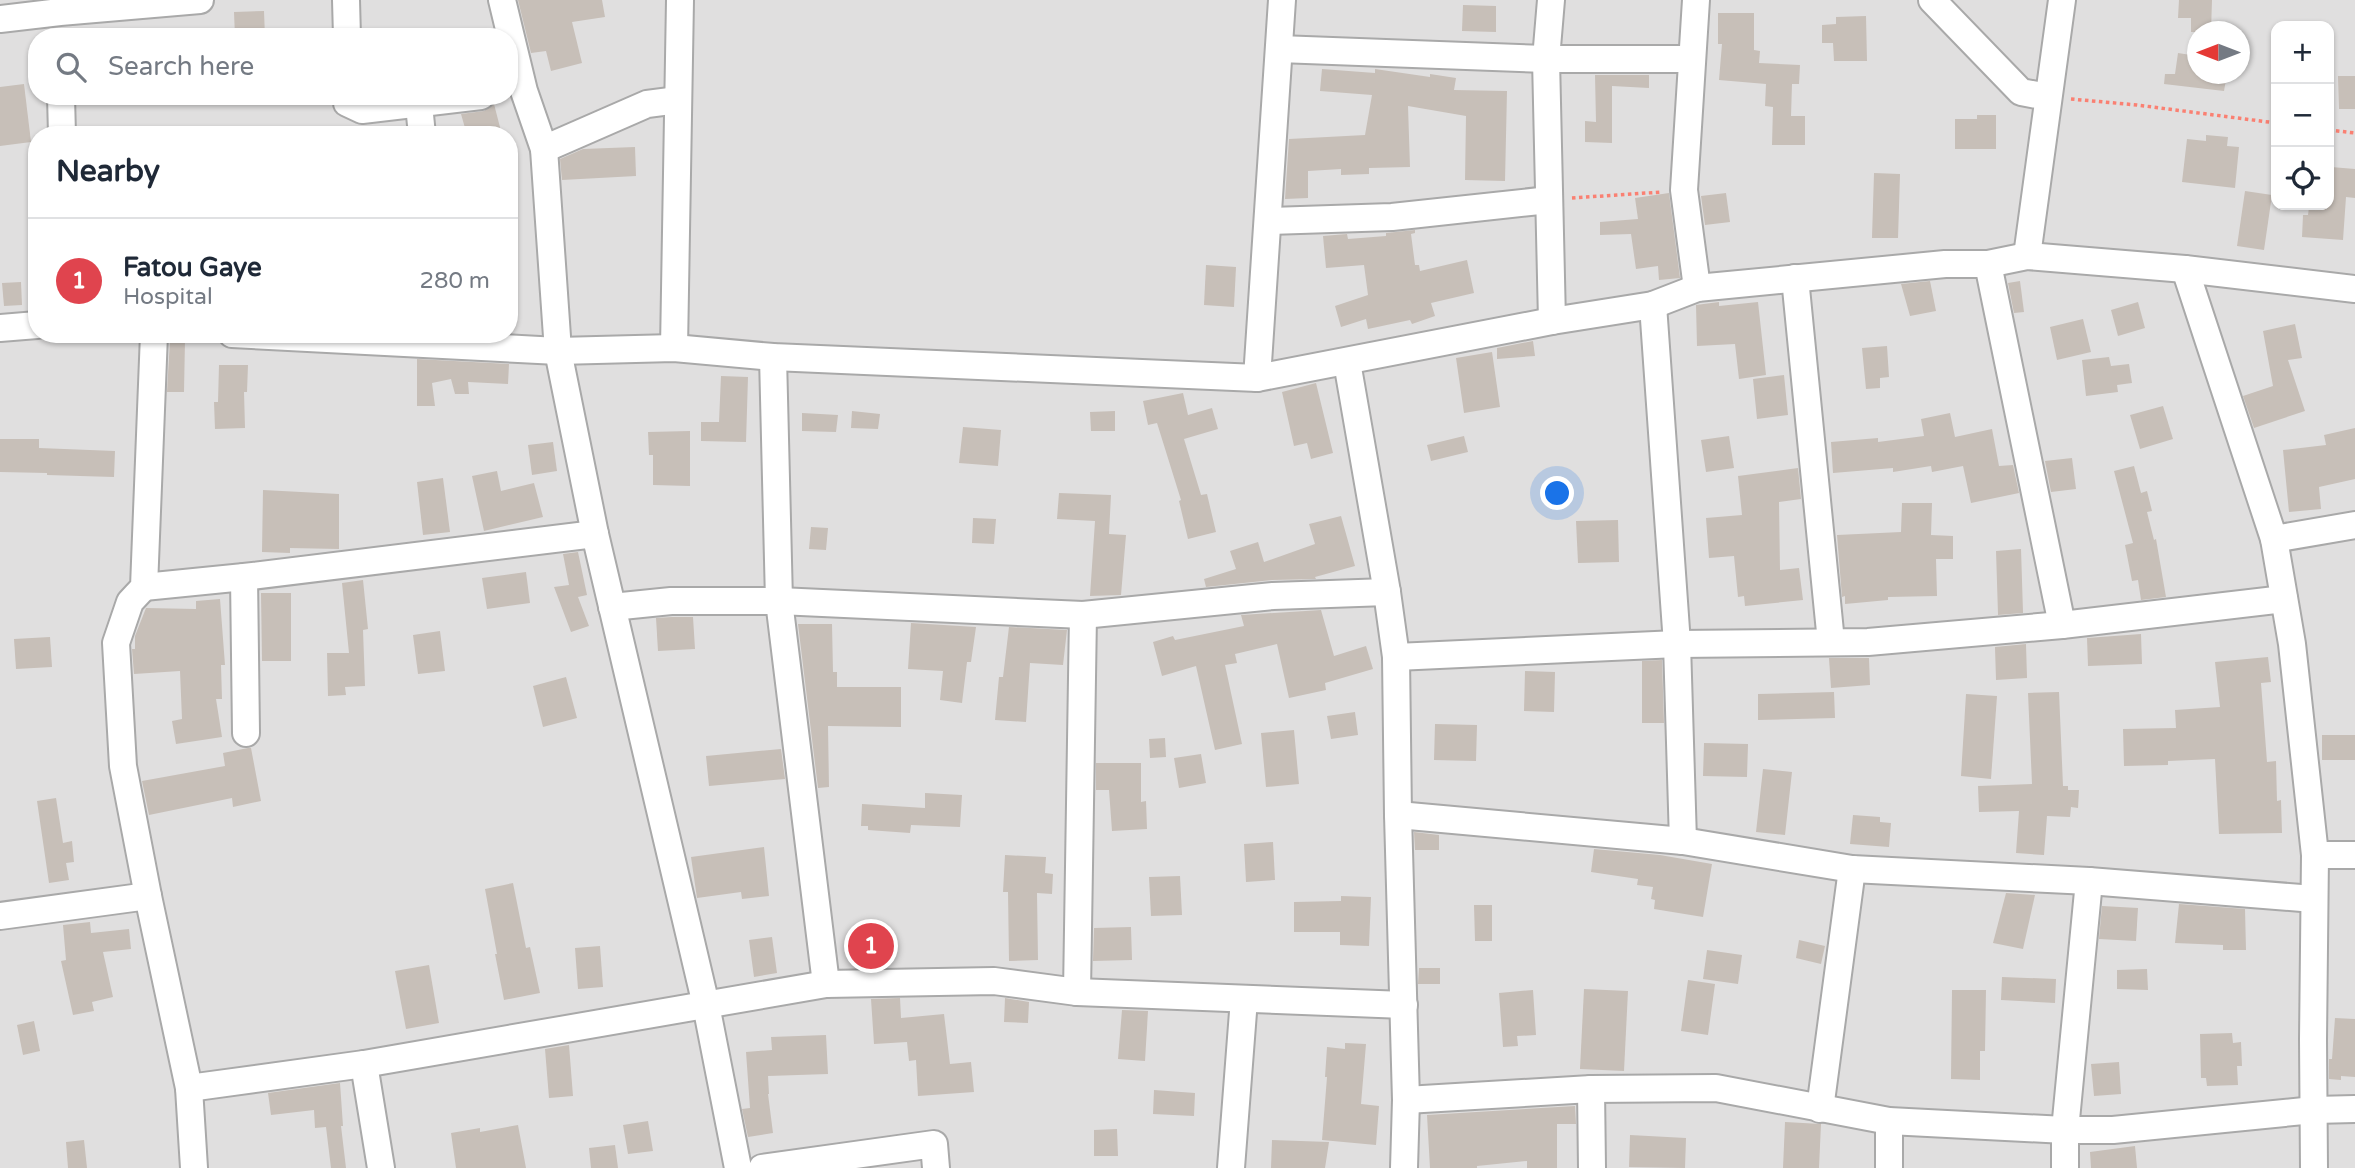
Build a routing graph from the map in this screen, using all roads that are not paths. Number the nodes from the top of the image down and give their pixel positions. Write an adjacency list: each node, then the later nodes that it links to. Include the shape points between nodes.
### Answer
1 (200, 0): 10 (street)
2 (346, 0): 12 (street)
3 (502, 0): 13 (street)
4 (680, 0): 19 (street)
5 (1282, 0): 14 (street)
6 (1551, 0): 15 (street)
7 (1696, 0): 16 (street)
8 (1932, 0): 18 (street, via 2021,92)
9 (2063, 0): 18 (street)
10 (60, 16): 11 (street)
11 (0, 19)
12 (347, 28)
13 (507, 28)
14 (1279, 49): 15 (street); 27 (street)
15 (1546, 58): 16 (street); 26 (street)
16 (1692, 60): 32 (street, via 1684,190)
17 (518, 94): 25 (street)
18 (2048, 97): 28 (street)
19 (678, 100): 25 (street, via 647,104); 40 (street)
20 (61, 105): 23 (street)
21 (351, 105): 22 (street, via 362,110)
22 (419, 105): 24 (street)
23 (62, 126)
24 (421, 126)
25 (544, 149): 41 (street)
26 (1549, 200): 27 (street, via 1392,217); 35 (street)
27 (1268, 221): 44 (street)
28 (2027, 256): 29 (street); 30 (street)
29 (1987, 264): 31 (street); 55 (street)
30 (2185, 269): 33 (street); 47 (street)
31 (1795, 278): 32 (street); 56 (street)
32 (1697, 288): 34 (street)
33 (2355, 289)
34 (1653, 305): 35 (street); 57 (street)
35 (1552, 321): 43 (street)
36 (28, 326): 37 (street)
37 (0, 328)
38 (154, 343): 49 (street)
39 (451, 343): 41 (street)
40 (674, 348): 41 (street); 42 (street)
41 (558, 351): 46 (street)
42 (773, 357): 44 (street); 52 (street)
43 (1347, 362): 44 (street); 50 (street)
44 (1257, 378)
45 (2355, 525): 47 (street)
46 (595, 534): 48 (street); 53 (street)
47 (2274, 539): 51 (street)
48 (244, 577): 49 (street); 59 (street)
49 (144, 586): 66 (street, via 130,602 116,643 123,766)
50 (1387, 592): 54 (street, via 1273,596); 58 (street)
51 (2284, 598): 55 (street); 62 (street)
52 (779, 601): 53 (street, via 671,601); 54 (street); 69 (street)
53 (612, 607): 72 (street)
54 (1083, 615): 70 (street)
55 (2062, 625): 56 (street)
56 (1831, 642): 57 (street)
57 (1677, 644): 58 (street); 61 (street)
58 (1396, 657): 60 (street)
59 (246, 733)
60 (1398, 815): 61 (street); 73 (street)
61 (1683, 841): 64 (street)
62 (2315, 855): 63 (street); 67 (street)
63 (2355, 855)
64 (1852, 869): 65 (street); 78 (street)
65 (2088, 881): 67 (street); 82 (street)
66 (148, 896): 68 (street); 75 (street)
67 (2314, 899): 80 (street)
68 (0, 916)
69 (826, 984): 70 (street, via 994,981); 72 (street)
70 (1077, 992): 71 (street)
71 (1244, 999): 73 (street); 88 (street)
72 (706, 1004): 74 (street); 85 (street)
73 (1404, 1006): 77 (street)
74 (364, 1064): 75 (street); 84 (street)
75 (189, 1088): 83 (street)
76 (1591, 1089): 77 (street); 78 (street, via 1716,1088); 90 (street)
77 (1406, 1100): 89 (street)
78 (1819, 1109): 81 (street)
79 (2355, 1109): 80 (street)
80 (2314, 1110): 82 (street, via 2113,1130); 93 (street)
81 (1889, 1121): 82 (street); 91 (street)
82 (2065, 1130): 92 (street)
83 (194, 1168)
84 (381, 1168)
85 (738, 1168)
86 (762, 1168): 87 (street, via 934,1144)
87 (936, 1168)
88 (1231, 1168)
89 (1404, 1168)
90 (1592, 1168)
91 (1889, 1168)
92 (2065, 1168)
93 (2314, 1168)

